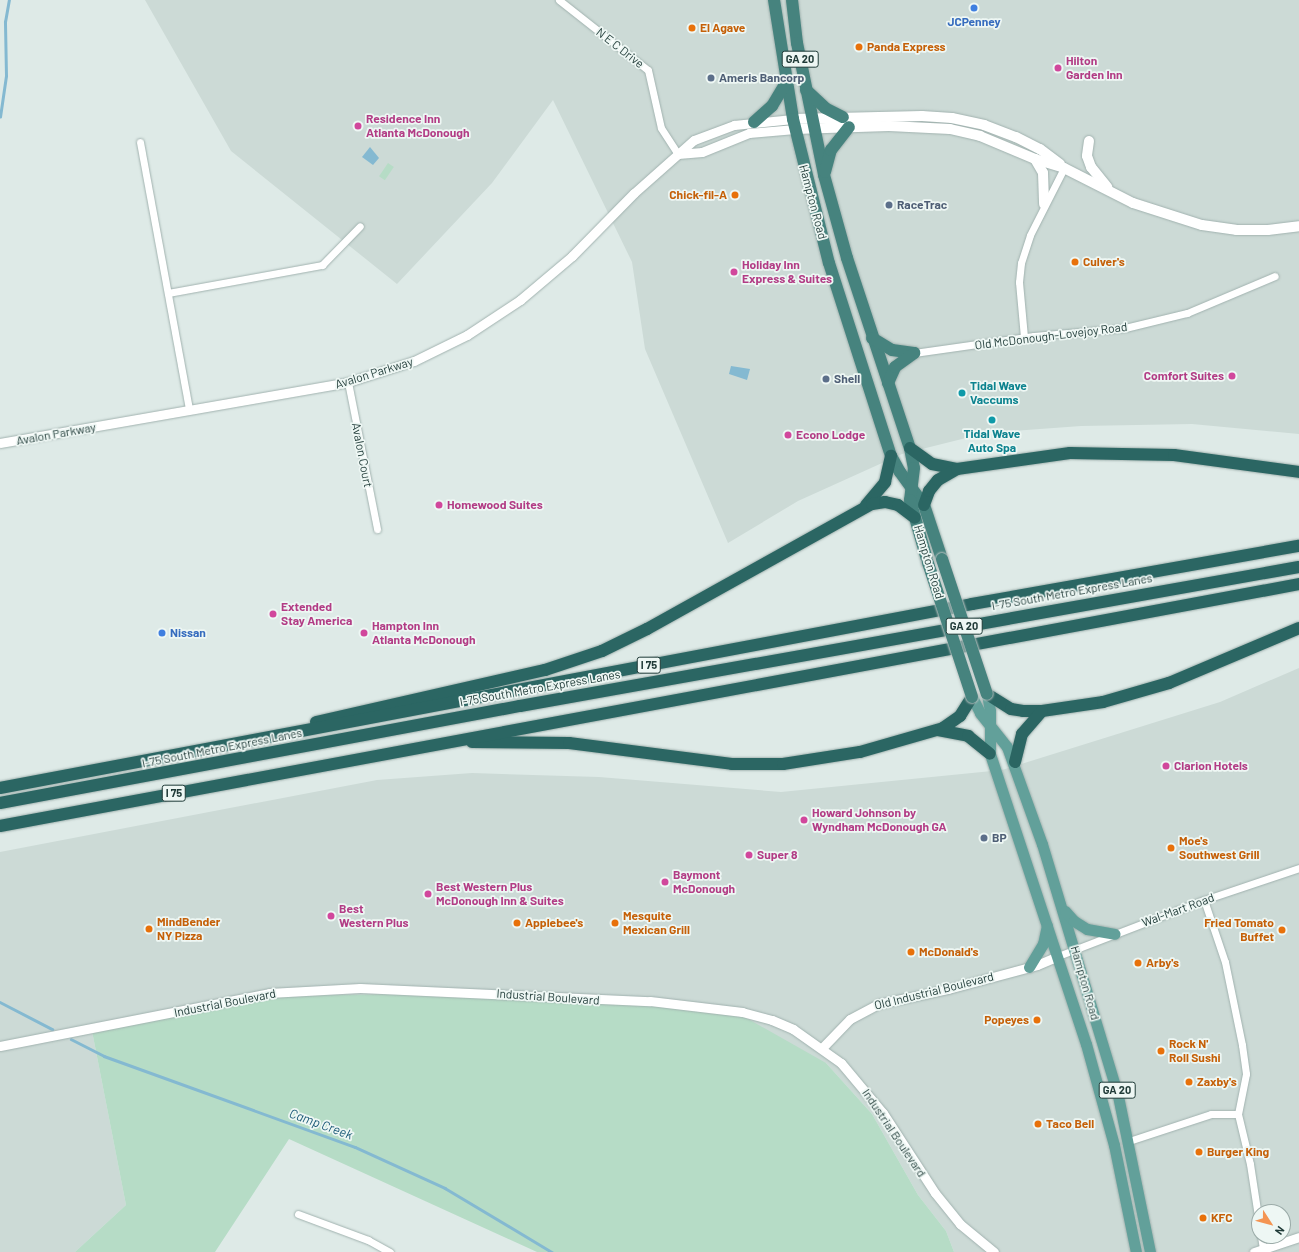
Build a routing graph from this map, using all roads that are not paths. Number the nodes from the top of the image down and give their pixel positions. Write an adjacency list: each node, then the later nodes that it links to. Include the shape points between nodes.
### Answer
1 (559, 0): 13 (street, N E C Drive, via 648,70 661,128)
2 (774, 0): 4 (highway, Hampton Road / GA 20)
3 (792, 0): 5 (highway, Hampton Road / GA 20)
4 (787, 81): 7 (highway, via 772,106); 9 (highway, Hampton Road / GA 20)
5 (806, 90): 6 (highway, via 825,108); 8 (highway, Hampton Road / GA 20)
6 (843, 117): 8 (main road); 15 (main road, via 927,116 984,125 1040,149)
7 (754, 122): 9 (street, Avalon Parkway); 13 (street, Avalon Parkway, via 734,125 705,135 694,140)
8 (812, 123): 9 (main road, Avalon Parkway); 10 (main road); 16 (highway, Hampton Road / GA 20)
9 (794, 124): 13 (street, Avalon Parkway, via 749,133 702,152); 31 (highway, Hampton Road / GA 20, via 830,263)
10 (849, 127): 14 (main road, via 950,129 980,136); 16 (highway, via 831,150)
11 (1089, 141): 17 (main road, via 1087,156 1090,167)
12 (140, 142): 22 (street)
13 (678, 154): 26 (street, Avalon Parkway, via 634,193 572,256 493,319 441,349)
14 (1035, 159): 15 (main road); 18 (main road, via 1043,173)
15 (1064, 168): 17 (main road); 18 (street)
16 (824, 175): 24 (highway, Hampton Road / GA 20)
17 (1109, 190): 20 (main road, via 1133,203 1202,225 1230,230 1268,230)
18 (1044, 204): 23 (street, via 1021,263 1019,282)
19 (360, 226): 22 (street, via 322,264)
20 (1299, 226)
21 (1275, 276): 23 (street, Old McDonough-Lovejoy Road, via 1187,313 1125,328)
22 (168, 293): 28 (street)
23 (1024, 337): 25 (street, Old McDonough-Lovejoy Road)
24 (872, 338): 25 (highway, via 892,350); 27 (highway, Hampton Road / GA 20)
25 (914, 353): 27 (highway, via 896,367)
26 (348, 382): 28 (street, Avalon Parkway); 38 (street, Avalon Court)
27 (888, 383): 30 (highway, Hampton Road / GA 20)
28 (189, 410): 29 (street, Avalon Parkway)
29 (0, 443)
30 (910, 448): 32 (highway, via 932,464); 34 (highway, Hampton Road / GA 20, via 914,468)
31 (892, 456): 34 (highway, Hampton Road / GA 20, via 900,472); 36 (highway, via 885,482)
32 (957, 469): 33 (highway, via 1033,457 1118,452 1194,456); 35 (highway, via 938,480 929,491)
33 (1299, 472)
34 (911, 485): 35 (highway, Hampton Road / GA 20); 37 (highway, Hampton Road / GA 20, via 910,500)
35 (924, 504): 43 (highway, Hampton Road / GA 20, bridge)
36 (866, 506): 37 (highway, via 878,502 892,503 904,508); 49 (highway, via 647,629 602,651 545,670 389,703)
37 (915, 518): 44 (highway, Hampton Road / GA 20, bridge)
38 (377, 528)
39 (1299, 546): 49 (highway, I 75, via 972,604)
40 (1299, 567): 53 (highway, I-75 South Metro Express Lanes, via 520,706)
41 (1299, 584): 48 (highway, I 75)
42 (1299, 628): 45 (highway, via 1150,689 1103,702)
43 (987, 694): 45 (highway, via 1011,709); 46 (main road, Hampton Road / GA 20)
44 (972, 697): 46 (main road, Hampton Road / GA 20); 47 (highway, via 960,716)
45 (1042, 711): 51 (highway, via 1022,734)
46 (990, 726): 50 (main road, Hampton Road / GA 20); 51 (main road, Hampton Road / GA 20)
47 (936, 729): 48 (highway, via 830,759 766,765 732,764 569,743 487,744); 50 (highway, via 968,736)
48 (459, 740): 54 (highway, I 75)
49 (227, 746): 52 (highway, I 75)
50 (990, 754): 58 (main road, Hampton Road / GA 20)
51 (1015, 762): 57 (main road, Hampton Road / GA 20)
52 (0, 788)
53 (0, 803)
54 (0, 826)
55 (1299, 868): 56 (street, Wal-Mart Road)
56 (1204, 900): 59 (street, Wal-Mart Road); 65 (street, via 1225,962 1244,1059 1245,1084)
57 (1062, 907): 59 (main road, via 1083,928); 60 (main road, Hampton Road / GA 20)
58 (1047, 925): 61 (main road, Hampton Road / GA 20); 62 (main road, via 1043,944)
59 (1115, 934): 60 (street, Wal-Mart Road)
60 (1075, 949): 61 (street, Wal-Mart Road); 66 (main road, Hampton Road / GA 20)
61 (1058, 956): 62 (street, Old Industrial Boulevard); 73 (main road, Hampton Road / GA 20, via 1101,1094)
62 (1029, 967): 64 (street, Old Industrial Boulevard, via 937,992 878,1004 850,1019)
63 (0, 1046): 64 (street, Industrial Boulevard, via 269,993 360,988 650,1001 716,1007 772,1020 793,1029)
64 (822, 1048): 72 (street, Industrial Boulevard, via 859,1082 883,1113 935,1194 960,1224)
65 (1238, 1114): 66 (street, via 1211,1114); 67 (street)
66 (1129, 1141): 74 (main road, Hampton Road / GA 20)
67 (1256, 1204)
68 (298, 1214): 71 (street, via 368,1240)
69 (1299, 1237): 70 (street)
70 (1259, 1251)
71 (390, 1252)
72 (994, 1252)
73 (1136, 1252)
74 (1150, 1252)

